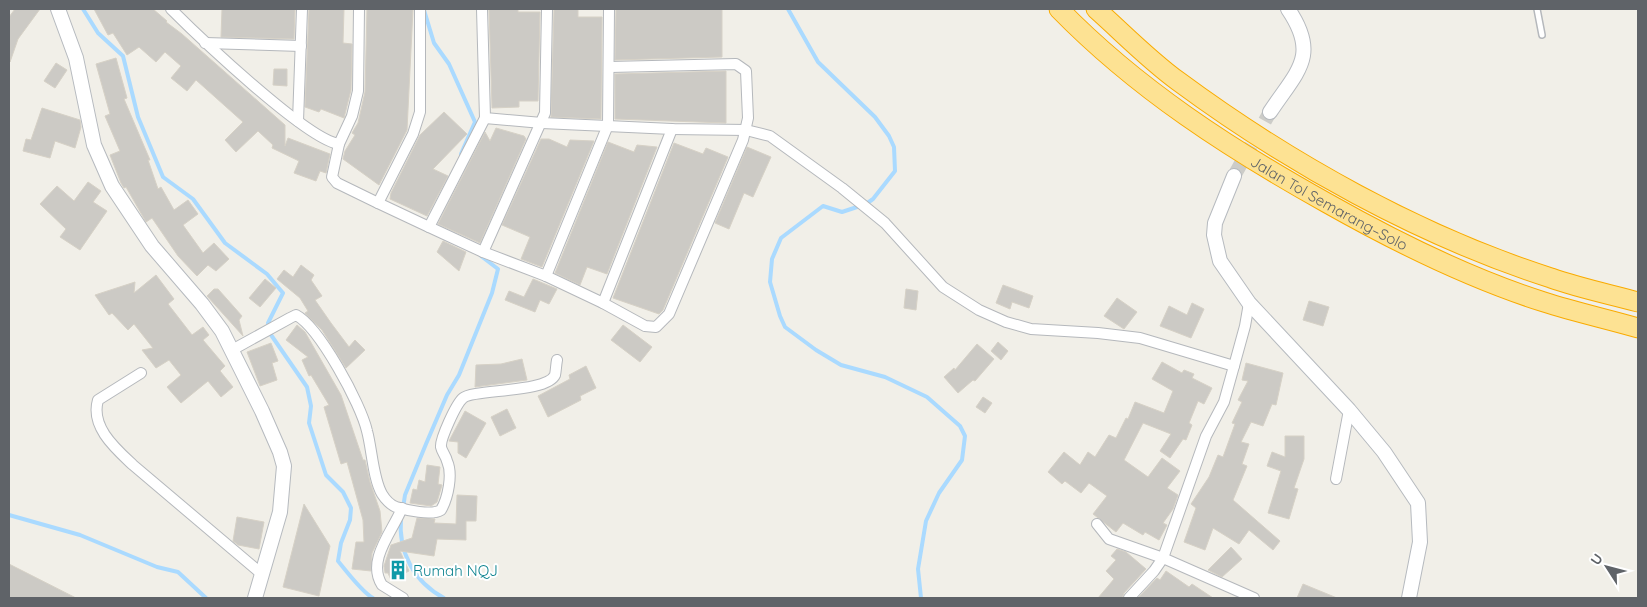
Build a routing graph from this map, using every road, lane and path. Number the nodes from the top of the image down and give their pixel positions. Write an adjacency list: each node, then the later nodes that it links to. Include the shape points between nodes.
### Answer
1 (58, 9): 34 (street, via 76,58 94,145 112,186 152,246 202,304)
2 (171, 9): 14 (street)
3 (302, 9): 15 (street)
4 (359, 9): 24 (street, via 358,92 352,116)
5 (420, 9): 26 (street, via 420,112 413,134)
6 (482, 9): 18 (street)
7 (547, 9): 20 (street, via 546,113)
8 (609, 9): 16 (street)
9 (1059, 9): 33 (highway, Jalan Tol Semarang–Solo, via 1158,97 1263,168 1372,229 1446,264 1543,302)
10 (1096, 9): 30 (highway, Jalan Tol Semarang–Solo, via 1177,81 1272,145 1376,204 1454,241 1551,278)
11 (1288, 9): 17 (street, via 1303,34 1304,52 1298,69)
12 (1537, 9): 13 (lane)
13 (1542, 35)
14 (206, 43): 15 (street); 19 (street)
15 (301, 46): 19 (street)
16 (610, 66): 21 (street); 23 (street, via 736,64 746,71)
17 (1270, 112)
18 (485, 118): 20 (street); 27 (street)
19 (298, 121): 24 (street, via 319,136)
20 (542, 123): 21 (street); 28 (street)
21 (608, 125): 22 (street); 29 (street)
22 (672, 129): 23 (street); 31 (street)
23 (746, 130): 31 (street, via 669,314 656,327 645,326); 36 (street, via 780,142 863,205 902,240 943,287 993,317 1018,326 1048,331 1140,338)
24 (339, 144): 26 (street, via 332,177 348,189)
25 (1234, 176): 32 (street, via 1215,223 1214,235 1220,261)
26 (378, 203): 27 (street)
27 (430, 227): 28 (street)
28 (483, 252): 29 (street)
29 (546, 276): 31 (street)
30 (1638, 302)
31 (603, 303)
32 (1249, 303): 36 (street); 38 (street)
33 (1638, 328)
34 (232, 350): 40 (street, via 296,316 305,323 354,396 367,429 380,491 391,504); 43 (street, via 284,466 280,512)
35 (557, 360): 40 (street, via 554,376 548,381 506,392 463,398 441,439 441,450 449,472 443,506 432,513)
36 (1234, 366): 42 (street, via 1224,402 1206,436)
37 (141, 374): 43 (street, via 98,400 101,428 112,446 132,465)
38 (1349, 410): 39 (street); 48 (street, via 1384,452 1418,503 1420,542)
39 (1336, 479)
40 (404, 508): 45 (street, via 382,547 378,568 382,585)
41 (1097, 524): 42 (street, via 1109,540)
42 (1163, 558): 46 (street); 47 (street)
43 (262, 575): 44 (street)
44 (254, 598)
45 (403, 598)
46 (1129, 598)
47 (1254, 598)
48 (1409, 598)

